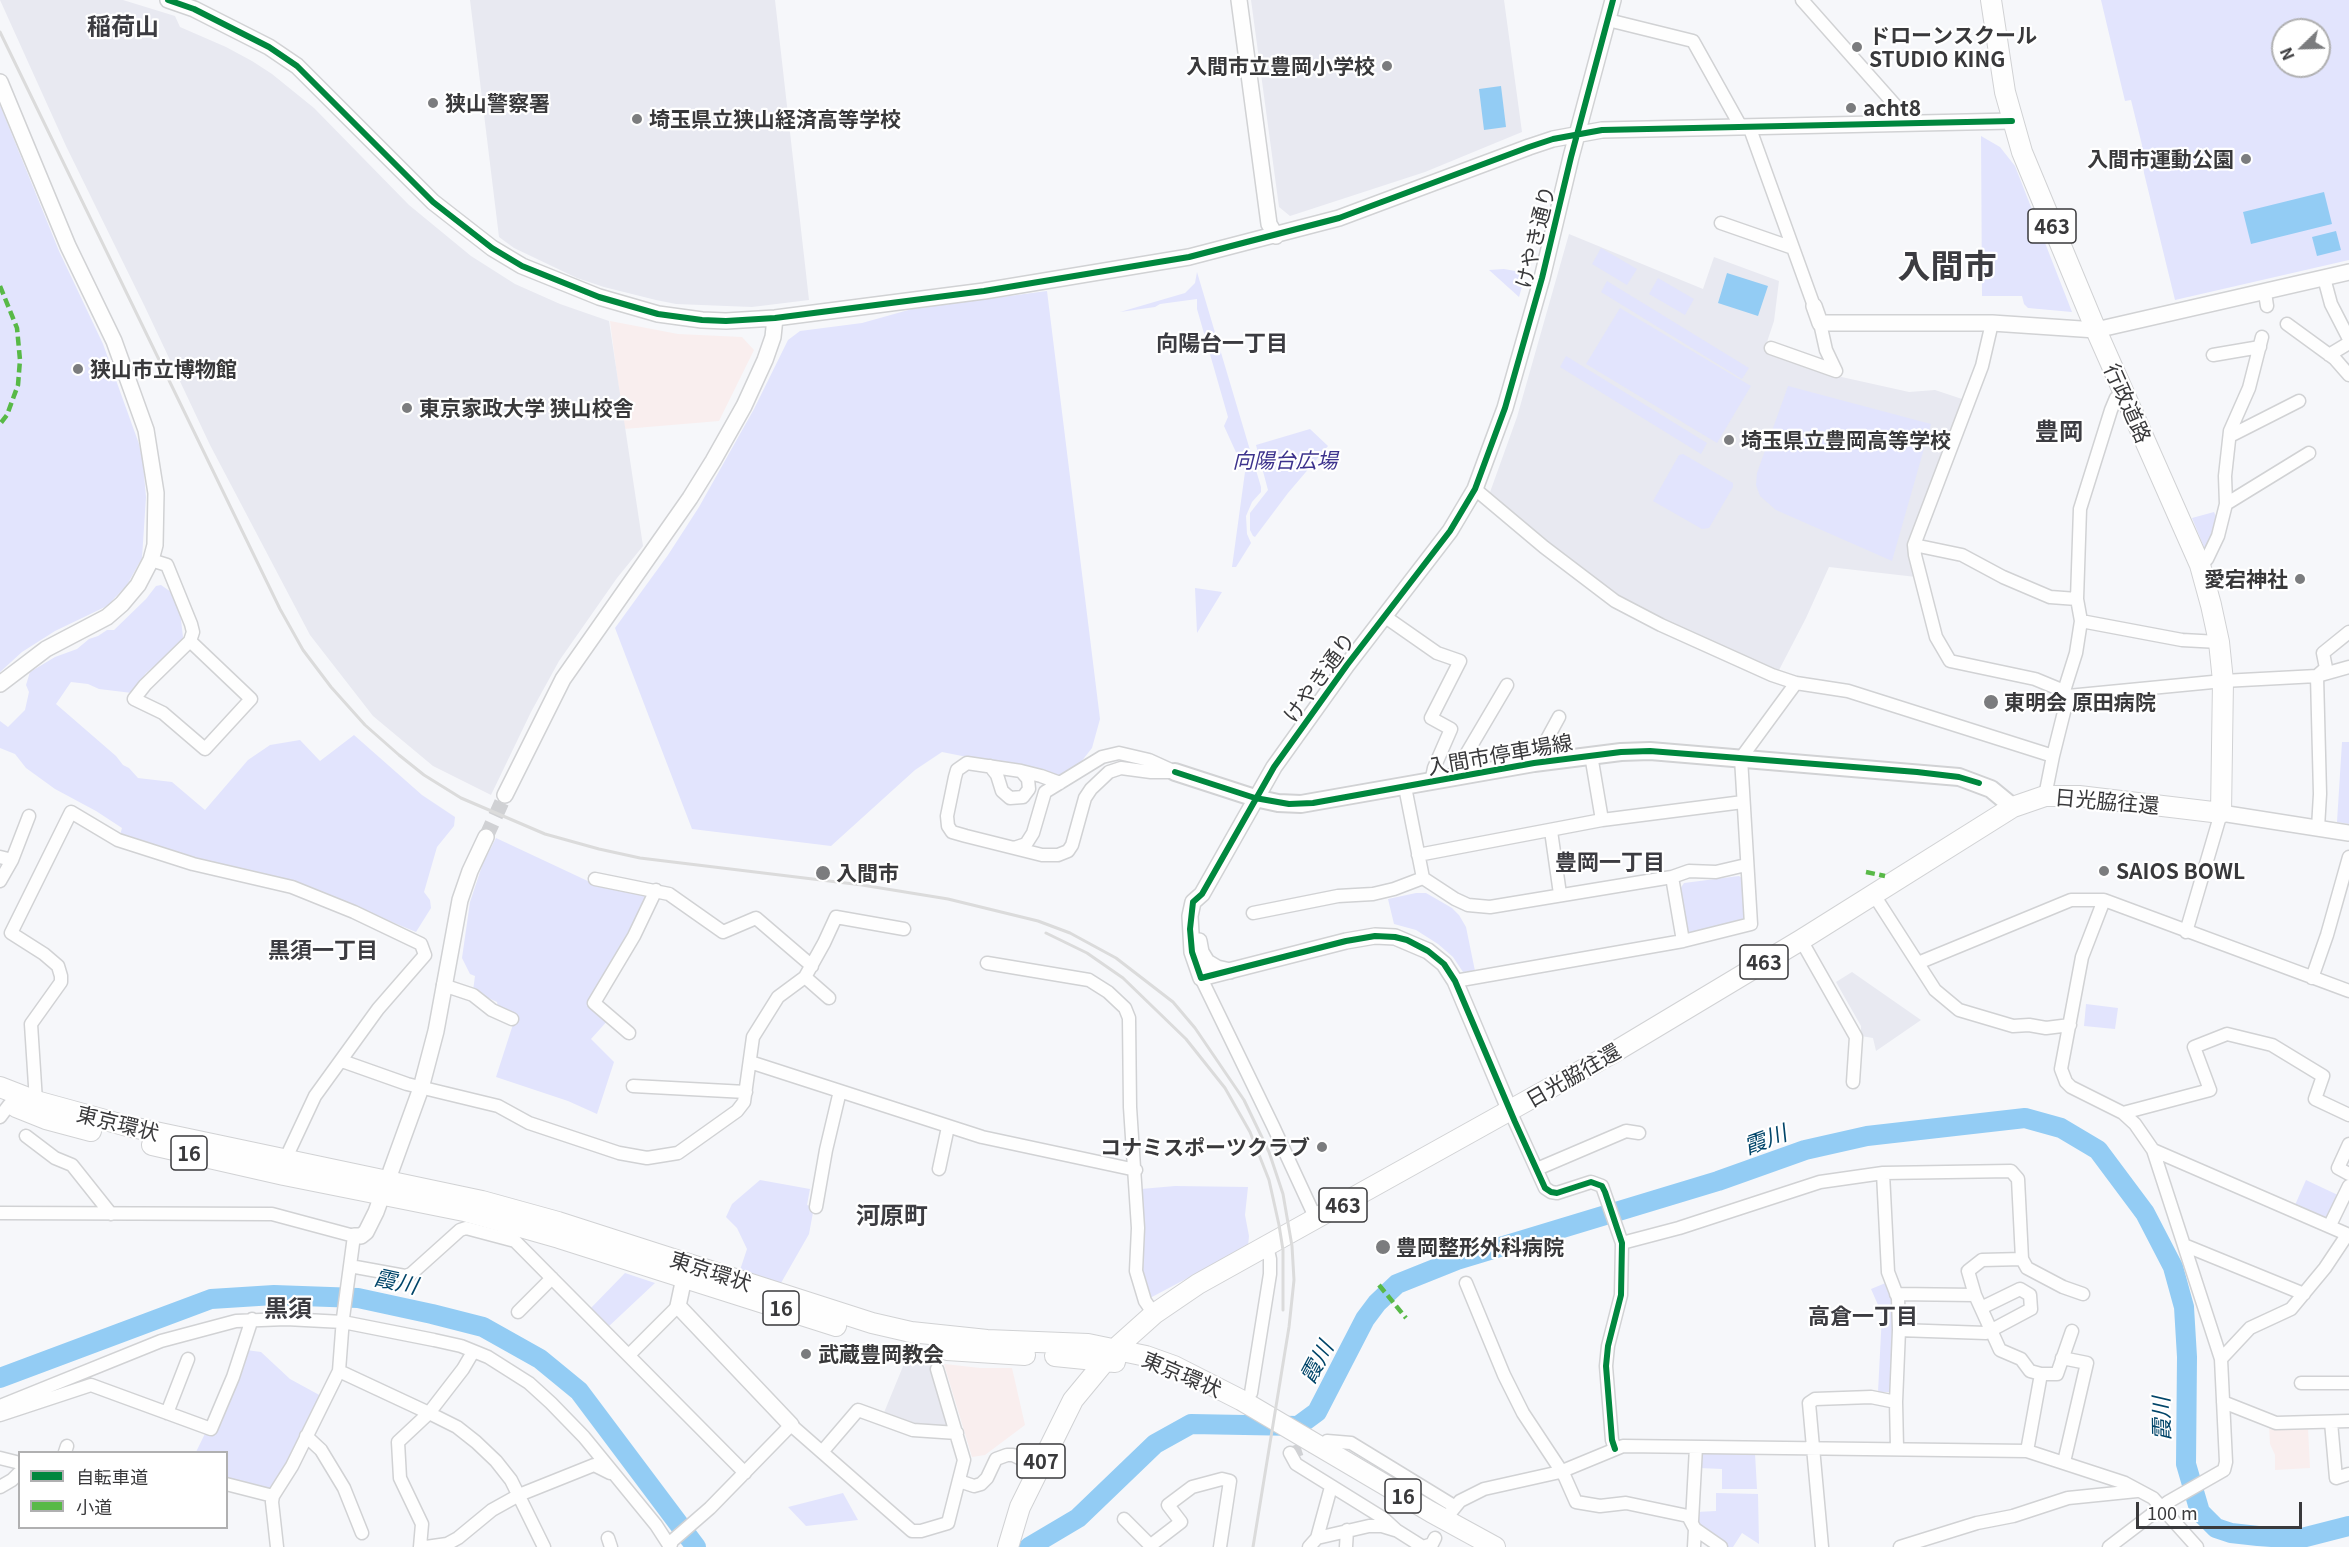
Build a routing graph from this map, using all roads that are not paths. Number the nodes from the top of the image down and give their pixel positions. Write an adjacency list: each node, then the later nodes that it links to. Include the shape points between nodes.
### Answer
1 (168, 0): 20 (street, via 269,47 297,66 442,209 522,266 599,297 658,314 726,321)
2 (1239, 0): 15 (street, via 1269,224)
3 (1613, 0): 8 (street, けやき通り)
4 (1802, 0): 7 (street)
5 (1821, 0): 7 (street)
6 (1991, 0): 10 (highway, 行政道路 / 463)
7 (1812, 11): 11 (street)
8 (1608, 20): 12 (street, via 1693,41); 13 (street, けやき通り)
9 (0, 82): 37 (street, via 68,246 114,341 146,430 156,493)
10 (2012, 121): 11 (street); 24 (highway, 行政道路 / 463)
11 (1911, 123): 12 (street)
12 (1745, 127): 13 (street, via 1618,129); 16 (street)
13 (1578, 134): 15 (street, via 1529,147 1375,206); 34 (street, けやき通り, via 1505,408)
14 (1721, 223): 16 (street)
15 (1276, 236): 20 (street, via 1124,269)
16 (1793, 248): 19 (street)
17 (2349, 272): 18 (street)
18 (2324, 278): 24 (street, via 2266,300); 25 (street, via 2331,304)
19 (1814, 306): 21 (street)
20 (775, 318): 64 (street, via 765,360 713,461 563,680)
21 (1820, 323): 22 (street); 26 (street, via 1836,371)
22 (1992, 323): 24 (street); 36 (street, via 1974,390)
23 (2287, 324): 28 (street)
24 (2096, 330): 30 (highway, 行政道路 / 463)
25 (2349, 341): 28 (street)
26 (1771, 348)
27 (2213, 355): 32 (street, via 2261,342 2249,388)
28 (2329, 355): 29 (street)
29 (2349, 375)
30 (2124, 394): 38 (highway, 行政道路 / 463); 39 (street, via 2116,398 2111,410 2079,509)
31 (2299, 401): 32 (street)
32 (2230, 436): 35 (street)
33 (2310, 453): 35 (street)
34 (1475, 489): 40 (street, けやき通り, via 1450,531); 48 (street, via 1615,601 1671,630)
35 (2226, 504): 38 (street, via 2212,550)
36 (1914, 544): 39 (street, via 1962,555 2050,597); 51 (street, via 1932,627 1950,661 2035,679)
37 (151, 560): 43 (street, via 167,565 191,624); 49 (street, via 138,585 107,617 46,649)
38 (2200, 565): 44 (highway, 行政道路 / 463)
39 (2077, 599): 41 (street)
40 (1384, 616): 61 (street, via 1437,653 1460,661 1431,718 1451,729); 66 (street, けやき通り)
41 (2081, 621): 44 (street, via 2182,640); 51 (street)
42 (2349, 632): 46 (street, via 2323,653 2326,668)
43 (190, 641): 43 (street, via 251,699 205,749 163,713 134,699)
44 (2219, 642): 47 (highway, 行政道路 / 463)
45 (2349, 667): 46 (street)
46 (2317, 676): 47 (street); 72 (street)
47 (2223, 681): 51 (street); 69 (highway, 行政道路 / 463)
48 (1796, 683): 54 (street, via 1848,691); 55 (street)
49 (0, 684)
50 (1507, 685): 60 (street, via 1461,763)
51 (2066, 694): 54 (street)
52 (1559, 717): 56 (street)
53 (1591, 755): 55 (main road, 入間市停車場線, via 1650,751); 56 (main road, 入間市停車場線); 71 (street)
54 (2052, 756): 65 (street)
55 (1742, 758): 67 (street); 68 (main road, 入間市停車場線, via 1959,777 1991,789)
56 (1534, 764): 60 (main road, 入間市停車場線)
57 (990, 766): 58 (street); 58 (street, via 1002,791 1010,798 1023,797 1029,789 1028,779); 77 (street, via 967,763 957,770 947,821 949,829)
58 (1021, 771): 62 (street)
59 (1175, 772): 62 (street, via 1149,760 1119,753 1102,757); 66 (main road, 入間市停車場線); 78 (street, via 1121,768 1109,772 1085,798 1068,850 1059,855)
60 (1461, 776): 61 (main road, 入間市停車場線)
61 (1431, 782): 63 (main road, 入間市停車場線)
62 (1060, 783): 74 (street, via 1042,796)
63 (1405, 787): 66 (main road, 入間市停車場線, via 1301,804); 79 (street)
64 (505, 795)
65 (2045, 796): 68 (highway, 日光脇往還 / 463); 69 (highway, 日光脇往還 / 463, via 2079,795)
66 (1255, 798): 88 (street, けやき通り)
67 (1743, 802): 71 (street); 82 (street)
68 (2013, 807): 90 (highway, 日光脇往還 / 463)
69 (2221, 813): 72 (street); 94 (street)
70 (29, 816): 81 (street)
71 (1602, 820): 73 (street)
72 (2318, 828): 75 (street)
73 (1551, 831): 79 (street); 89 (street)
74 (1033, 833): 77 (street, via 1026,844); 78 (street, via 1035,847)
75 (2349, 833)
76 (486, 837): 104 (street, via 460,900)
77 (1014, 848): 78 (street)
78 (1042, 855)
79 (1418, 855): 83 (street)
80 (2349, 857): 102 (street)
81 (6, 858): 86 (street)
82 (1746, 865): 84 (street, via 1716,872 1689,871); 96 (street, via 1751,924)
83 (1423, 878): 89 (street, via 1455,899 1474,906 1490,907); 92 (street, via 1373,894 1329,897)
84 (1672, 878): 89 (street); 96 (street)
85 (595, 879): 87 (street)
86 (0, 881)
87 (656, 890): 100 (street, via 669,894 723,932 756,918); 109 (street, via 594,1003)
88 (1202, 894): 99 (street, けやき通り, via 1199,931 1204,958 1217,968); 101 (street, けやき通り, via 1193,902 1190,929 1192,952)
89 (1560, 894)
90 (1874, 895): 95 (highway, 日光脇往還 / 463); 98 (street)
91 (2104, 900): 94 (street); 98 (street, via 2071,900); 108 (street, via 2082,957)
92 (1253, 913)
93 (904, 929): 100 (street, via 836,917)
94 (2186, 932): 102 (street)
95 (1801, 940): 112 (street, via 1856,1037); 119 (highway, 日光脇往還 / 463)
96 (1683, 941): 103 (street)
97 (987, 963): 130 (street, via 1089,981 1125,1008 1129,1018)
98 (1917, 963): 108 (street, via 1935,990 1959,1010 2013,1026 2046,1028)
99 (1237, 969): 101 (street, けやき通り); 103 (street, けやき通り, via 1385,936 1407,940 1428,951 1444,964)
100 (808, 971): 106 (street); 111 (street, via 778,997 753,1037)
101 (1201, 978): 138 (street)
102 (2312, 978): 105 (street)
103 (1455, 981): 119 (street, けやき通り)
104 (443, 984): 107 (street, via 473,995); 114 (street)
105 (2349, 991)
106 (829, 998)
107 (512, 1019)
108 (2070, 1024): 120 (street, via 2061,1069 2066,1082)
109 (629, 1033)
110 (342, 1061): 114 (street); 117 (street, via 378,1009 425,955 421,944 292,887 194,864 118,840 71,812 11,933 58,966 61,976 61,982 32,1024); 127 (street, via 315,1096)
111 (750, 1062): 115 (street); 116 (street)
112 (1853, 1082)
113 (633, 1086): 116 (street)
114 (421, 1088): 116 (street, via 498,1106 529,1123 619,1153 647,1158 678,1153 696,1142 737,1111); 134 (street)
115 (840, 1091): 122 (street); 135 (street)
116 (746, 1092)
117 (36, 1101): 118 (highway, 東京環状 / 16); 127 (highway, 東京環状 / 16, via 127,1126)
118 (2, 1102): 134 (highway, 東京環状 / 16, via 46,1119 233,1163)
119 (1510, 1111): 129 (street); 138 (highway, 日光脇往還 / 463)
120 (2123, 1113): 121 (street, via 2211,1090 2194,1047 2227,1034 2272,1045 2323,1076 2315,1100); 126 (street)
121 (2349, 1116)
122 (948, 1127): 128 (street); 130 (street)
123 (1639, 1133): 129 (street, via 1626,1131)
124 (26, 1136): 137 (street, via 72,1166)
125 (2349, 1144): 132 (street, via 2338,1168)
126 (2153, 1150): 139 (street); 143 (street)
127 (285, 1160): 134 (highway, 東京環状 / 16)
128 (939, 1168)
129 (1536, 1169): 142 (street, via 1551,1192 1591,1182 1602,1186)
130 (1136, 1170): 157 (street, via 1136,1271 1145,1301)
131 (1883, 1173): 142 (street, via 1820,1182 1679,1228); 145 (street, via 2011,1171 2018,1179); 150 (street, via 1888,1272)
132 (2349, 1174)
133 (2349, 1186): 139 (street)
134 (384, 1187): 141 (street, via 366,1232); 148 (highway, 東京環状 / 16); 164 (highway, 東京環状 / 16, via 458,1195 558,1222 872,1323 911,1332 1088,1344)
135 (816, 1207)
136 (0, 1213): 137 (street)
137 (111, 1214): 141 (street, via 272,1214)
138 (1316, 1219): 144 (highway, 日光脇往還 / 463)
139 (2330, 1225): 140 (street)
140 (2348, 1235): 152 (street)
141 (354, 1236): 146 (street)
142 (1621, 1239): 190 (street, via 1621,1295 1606,1366)
143 (2184, 1245): 152 (street); 168 (street)
144 (1267, 1246): 157 (highway, 日光脇往還 / 463, via 1198,1284); 174 (street, via 1269,1274)
145 (2022, 1259): 151 (street, via 2027,1268); 153 (street, via 1982,1260 1968,1271)
146 (350, 1266): 147 (street, via 411,1274 466,1227 515,1241); 159 (street)
147 (552, 1278): 156 (street); 165 (street)
148 (684, 1278): 154 (street); 164 (highway, 東京環状 / 16, via 909,1345 984,1354)
149 (1466, 1282): 197 (street, via 1518,1404)
150 (1896, 1294): 153 (street); 160 (street)
151 (2082, 1294)
152 (2304, 1294): 168 (street, via 2291,1309 2242,1334)
153 (1975, 1295): 155 (street)
154 (678, 1306): 165 (street); 183 (street)
155 (1981, 1308): 161 (street); 161 (street, via 2020,1289 2030,1295 2031,1309)
156 (518, 1312)
157 (1154, 1314): 164 (highway, 日光脇往還 / 463)
158 (252, 1319): 159 (street); 177 (street, via 161,1341); 178 (street, via 211,1429)
159 (343, 1320): 163 (street); 170 (street)
160 (1899, 1330): 161 (street); 175 (street)
161 (1991, 1330): 171 (street, via 2000,1350)
162 (2072, 1331): 166 (street)
163 (473, 1352): 179 (street); 200 (street, via 529,1383)
164 (1111, 1354): 174 (highway, 東京環状 / 16, via 1146,1356); 196 (highway, 日光脇往還 / 407, via 1073,1400)
165 (629, 1355): 198 (street)
166 (2062, 1358): 171 (street, via 2057,1374); 195 (street, via 2087,1363)
167 (188, 1359): 178 (street)
168 (2221, 1359): 176 (street)
169 (937, 1369): 184 (street)
170 (339, 1371): 179 (street); 185 (street)
171 (2041, 1374): 191 (street)
172 (2301, 1383): 173 (street)
173 (2349, 1383)
174 (1240, 1399): 186 (highway, 東京環状 / 16)
175 (1896, 1402): 188 (street, via 1871,1397 1809,1403); 189 (street)
176 (2223, 1402): 182 (street, via 2276,1422); 209 (street, via 2224,1470)
177 (0, 1406)
178 (167, 1413): 180 (street, via 91,1385)
179 (429, 1413): 207 (street, via 476,1442 496,1461); 220 (street, via 398,1442 400,1478 422,1524)
180 (0, 1415)
181 (2349, 1420): 182 (street)
182 (2331, 1422): 201 (street, via 2336,1478)
183 (791, 1425): 192 (street); 198 (street)
184 (957, 1433): 192 (street, via 913,1430 858,1410); 202 (street, via 964,1460)
185 (306, 1436): 208 (street); 214 (street, via 321,1450 344,1488)
186 (1307, 1446): 197 (street, via 1351,1443 1453,1509 1484,1489); 205 (street, via 1296,1464); 226 (highway, 東京環状 / 16); 227 (highway, 東京環状 / 16)
187 (1696, 1447): 188 (street); 190 (street); 211 (street)
188 (1814, 1448): 189 (street); 230 (street)
189 (1897, 1448): 191 (street)
190 (1615, 1449): 197 (street)
191 (2027, 1451): 195 (street)
192 (822, 1452): 202 (street, via 912,1531 948,1523)
193 (0, 1458): 194 (street)
194 (18, 1462)
195 (2064, 1462): 206 (street, via 2125,1483)
196 (1038, 1467): 202 (street, via 1013,1455 1001,1456 981,1484); 223 (highway, 日光脇往還 / 407)
197 (1560, 1472): 211 (street, via 1576,1502 1642,1505 1688,1516)
198 (746, 1473): 216 (street)
199 (18, 1474): 204 (street)
200 (614, 1474): 207 (street, via 594,1465); 216 (street)
201 (2349, 1474)
202 (959, 1481)
203 (228, 1485): 208 (street)
204 (0, 1487)
205 (1331, 1487): 213 (street); 215 (street)
206 (2137, 1491): 209 (street); 231 (street, via 2066,1499)
207 (519, 1495): 221 (street, via 492,1510 458,1538); 222 (street)
208 (273, 1496): 219 (street)
209 (2165, 1505): 232 (street); 233 (street)
210 (1124, 1519): 218 (street)
211 (1694, 1525): 228 (street); 229 (street)
212 (1347, 1530): 213 (street, via 1382,1526); 215 (street); 225 (street)
213 (1396, 1530): 217 (street)
214 (362, 1533)
215 (1313, 1542)
216 (671, 1544)
217 (1430, 1545)
218 (1152, 1546): 224 (street, via 1181,1522 1168,1505 1192,1487 1222,1479 1230,1481)
219 (277, 1547)
220 (420, 1547)
221 (426, 1547)
222 (544, 1547)
223 (1008, 1547)
224 (1220, 1547)
225 (1346, 1547)
226 (1470, 1547)
227 (1495, 1547)
228 (1694, 1547)
229 (1721, 1547)
230 (1822, 1547)
231 (1900, 1547)
232 (2109, 1547)
233 (2197, 1547)

